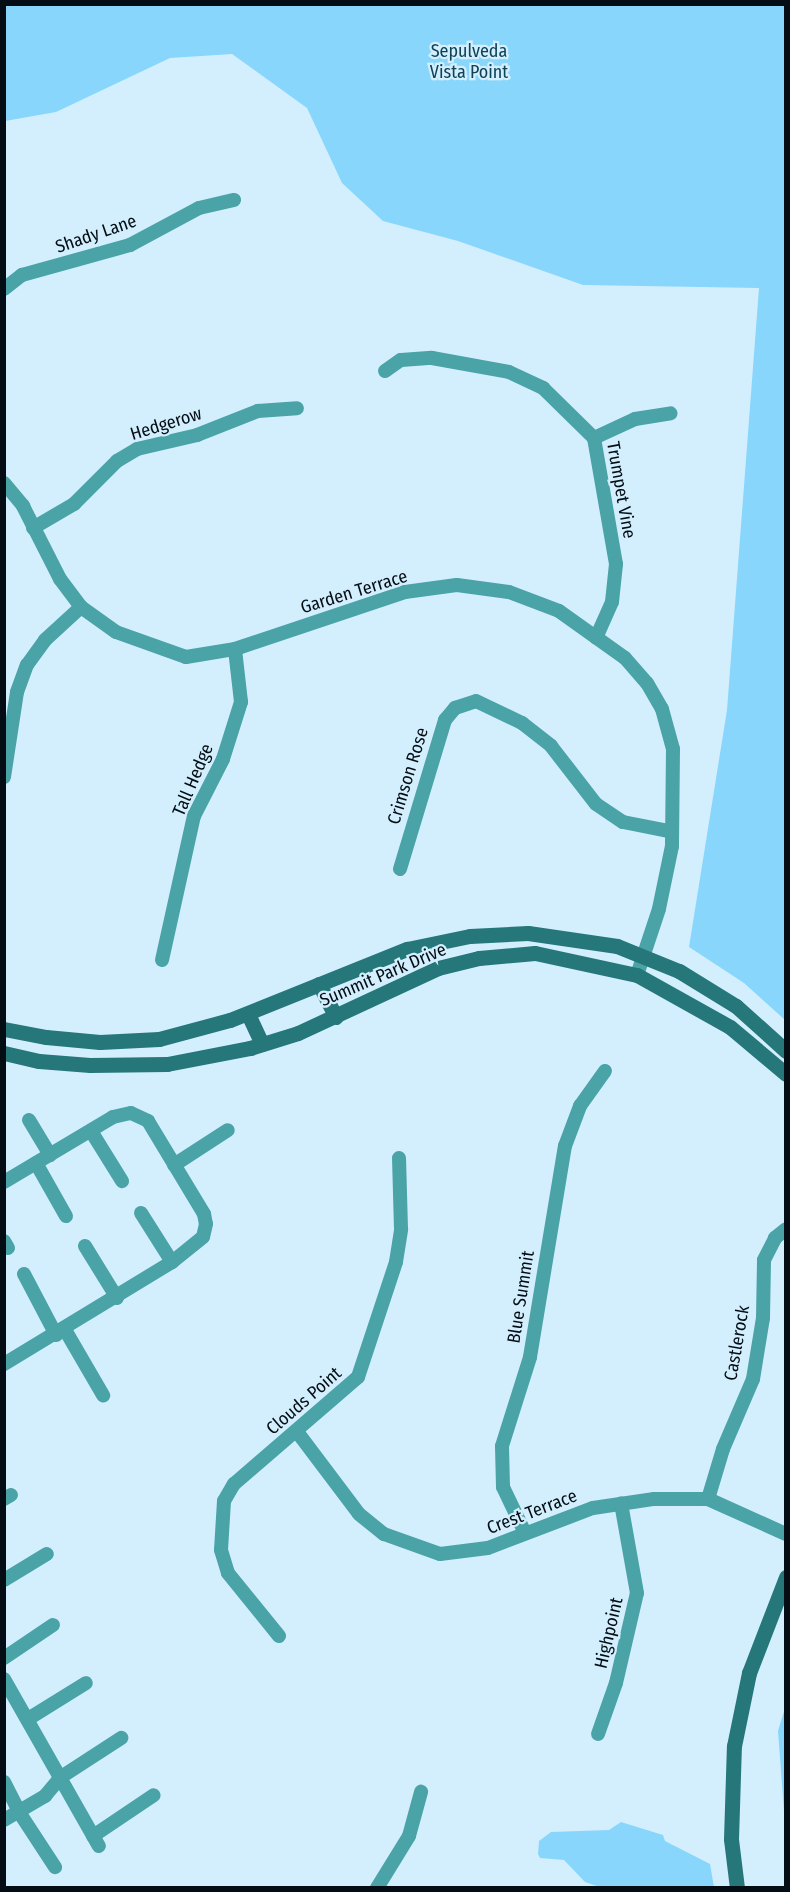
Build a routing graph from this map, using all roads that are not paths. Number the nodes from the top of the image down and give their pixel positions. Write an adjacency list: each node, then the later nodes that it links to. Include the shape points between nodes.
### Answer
1 (234, 200): 2 (street, Shady Lane, via 199,208 130,245 22,275)
2 (4, 289)
3 (386, 371): 6 (street, Trumpet Vine, via 401,360 432,358 509,372 543,388)
4 (297, 408): 8 (street, Hedgerow, via 258,411 197,435 137,449 117,461 74,504)
5 (671, 413): 6 (street, via 635,419)
6 (594, 438): 10 (street, Trumpet Vine, via 616,564 612,602)
7 (4, 483): 8 (street, Garden Terrace, via 23,506)
8 (33, 528): 9 (street, Garden Terrace, via 60,579)
9 (81, 607): 11 (street, Garden Terrace, via 116,632 186,657); 12 (street, via 45,640 27,665 17,692)
10 (596, 638): 11 (street, Garden Terrace, via 559,611 519,596 457,585 405,592); 13 (street, Garden Terrace, via 625,658 647,683 662,710 673,749)
11 (235, 649): 16 (street, Tall Hedge, via 241,702 223,759 195,816)
12 (4, 777)
13 (669, 831): 14 (street, Crimson Rose, via 623,822 596,804 551,746 522,723 476,701 455,708 445,720); 15 (street, Garden Terrace, via 672,846)
14 (400, 869)
15 (643, 956): 17 (street, Garden Terrace); 18 (street, Summit Park Drive, via 585,939 498,933 407,949); 23 (street, Summit Park Drive, via 712,988 759,1024)
16 (162, 960)
17 (637, 975): 20 (street, Summit Park Drive, via 536,952 479,958 438,968); 26 (street, Summit Park Drive, via 730,1027)
18 (319, 984): 19 (street, Summit Park Drive); 20 (street)
19 (248, 1014): 21 (street, Summit Park Drive, via 159,1039 126,1042 46,1037); 22 (street)
20 (336, 1017): 22 (street, Summit Park Drive)
21 (4, 1029)
22 (262, 1044): 24 (street, Summit Park Drive, via 167,1064 90,1065 39,1061)
23 (786, 1051)
24 (4, 1053)
25 (605, 1071): 49 (street, Blue Summit, via 580,1107 566,1146 530,1358 502,1446 503,1487)
26 (786, 1074)
27 (29, 1120): 30 (street)
28 (228, 1130): 33 (street)
29 (91, 1131): 30 (street); 33 (street, via 113,1117 131,1113 148,1121); 34 (street)
30 (50, 1155): 32 (street)
31 (399, 1158): 46 (street, Clouds Point, via 401,1229 396,1262 367,1357 351,1386)
32 (36, 1163): 35 (street); 37 (street)
33 (174, 1165): 40 (street, via 204,1214 203,1236)
34 (122, 1181)
35 (4, 1182)
36 (141, 1213): 40 (street)
37 (66, 1216)
38 (786, 1229): 47 (street, Castlerock, via 775,1238 764,1260 763,1318 753,1378 723,1449)
39 (85, 1246): 42 (street)
40 (172, 1262): 42 (street)
41 (24, 1274): 43 (street)
42 (117, 1298): 43 (street)
43 (60, 1332): 44 (street); 45 (street)
44 (6, 1359)
45 (103, 1395)
46 (297, 1433): 49 (street, Crest Terrace, via 359,1514 384,1534 440,1554 488,1548); 55 (street, Clouds Point, via 234,1484 221,1516 221,1550 228,1573)
47 (708, 1499): 48 (street, Crest Terrace); 50 (street, Crest Terrace)
48 (621, 1503): 49 (street, Crest Terrace, via 593,1508); 60 (street, Highpoint, via 637,1593 616,1683)
49 (525, 1533)
50 (786, 1534)
51 (47, 1554): 53 (street)
52 (786, 1577): 70 (street, via 749,1673 734,1746 731,1839)
53 (4, 1580)
54 (53, 1625): 56 (street)
55 (279, 1636)
56 (4, 1658)
57 (4, 1679): 59 (street)
58 (86, 1683): 59 (street)
59 (28, 1719): 62 (street)
60 (598, 1734)
61 (121, 1738): 62 (street)
62 (61, 1777): 65 (street, via 96,1841); 66 (street, via 45,1796)
63 (4, 1782): 66 (street)
64 (421, 1792): 69 (street, via 409,1836)
65 (154, 1795)
66 (19, 1812): 67 (street); 68 (street)
67 (4, 1820)
68 (55, 1867)
69 (377, 1887)
70 (737, 1887)

